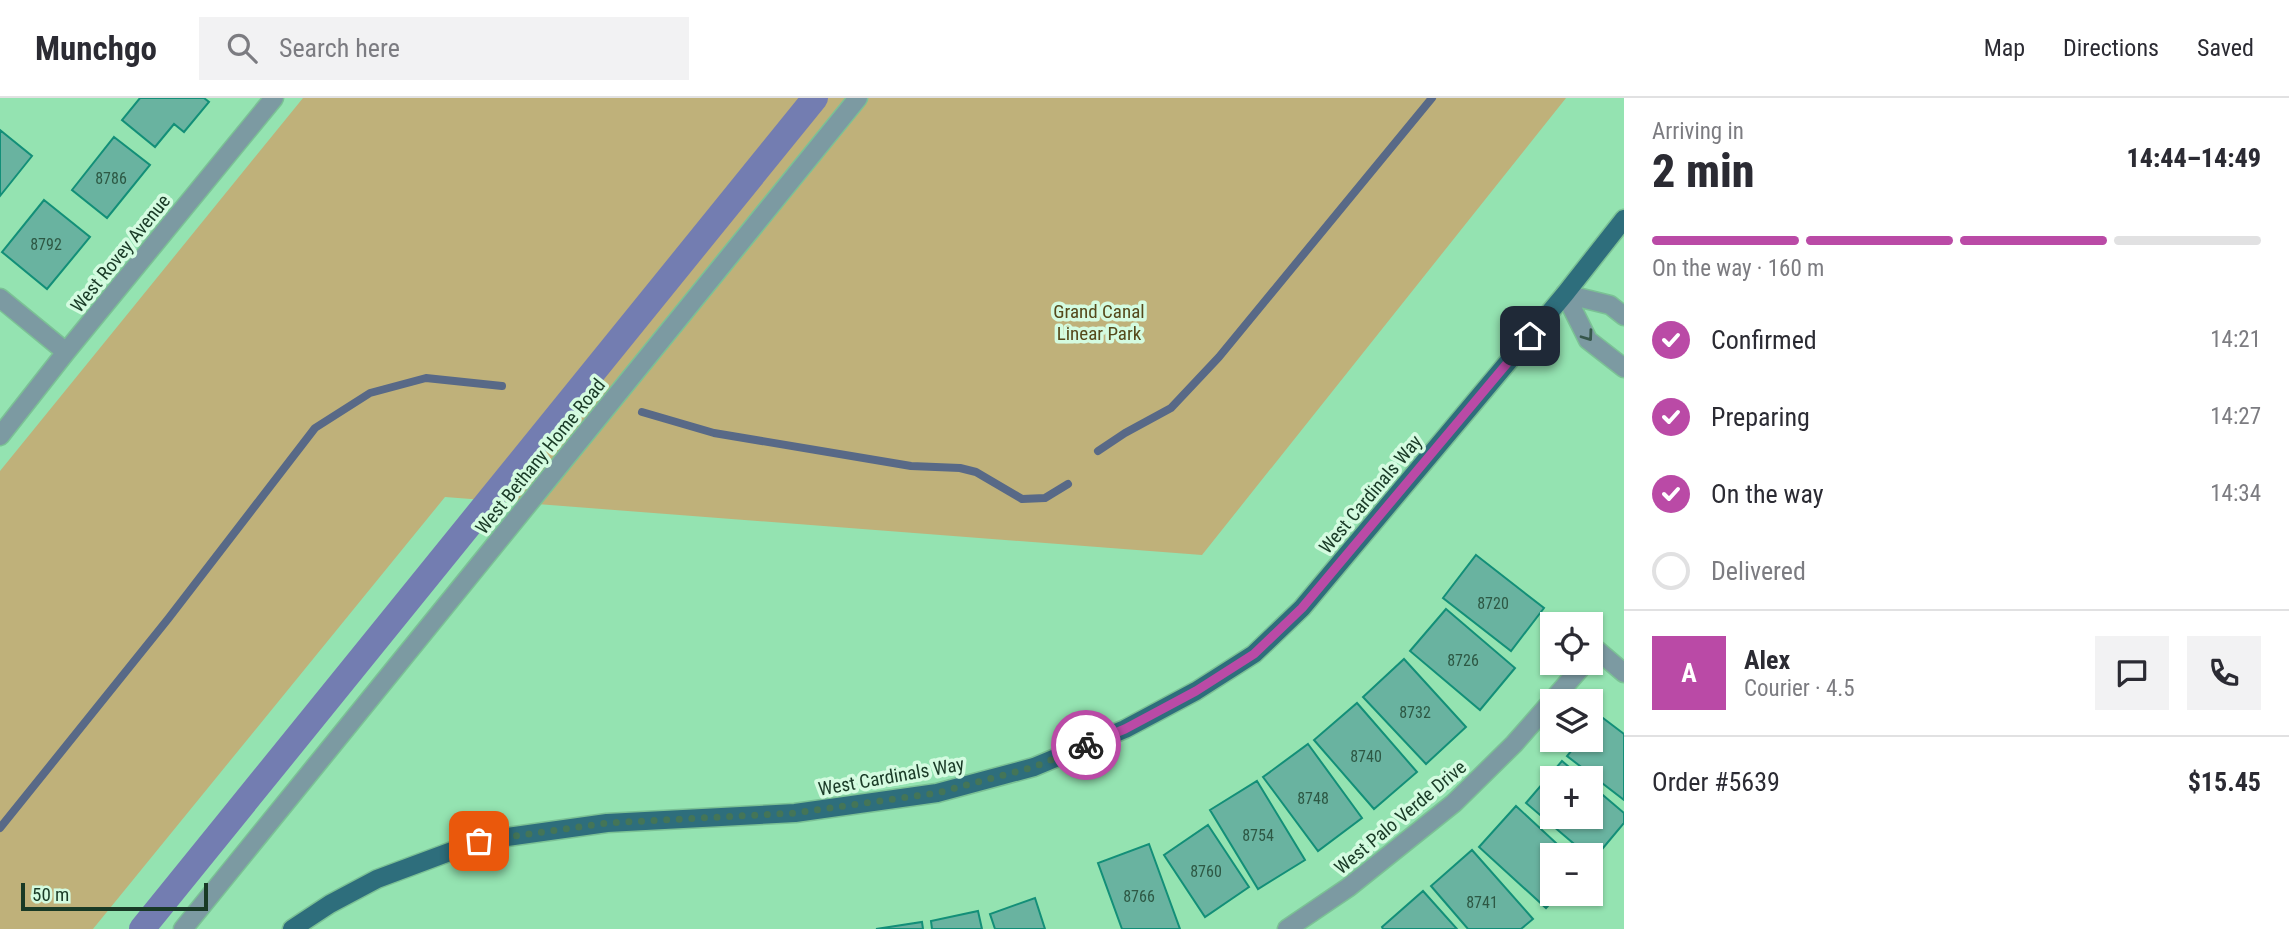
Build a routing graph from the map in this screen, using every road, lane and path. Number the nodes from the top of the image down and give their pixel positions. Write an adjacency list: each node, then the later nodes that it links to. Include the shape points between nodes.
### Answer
1 (274, 98): 7 (street, West Rovey Avenue)
2 (858, 98): 13 (street, West Bethany Home Road)
3 (1624, 219): 4 (main road, West Cardinals Way)
4 (1565, 294): 6 (street, via 1610,305); 8 (street, one-way to 8, via 1588,340); 14 (main road, West Cardinals Way, via 1302,608 1254,654 1125,729 1034,767 937,793 795,813 607,823 479,841 377,879)
5 (0, 298): 7 (street)
6 (1624, 316)
7 (66, 352): 9 (street, West Rovey Avenue)
8 (1624, 368)
9 (0, 436)
10 (1603, 663): 11 (street)
11 (1624, 673)
12 (1575, 675): 15 (street, West Palo Verde Drive, via 1454,803 1349,887)
13 (183, 929)
14 (292, 929)
15 (1287, 929)

